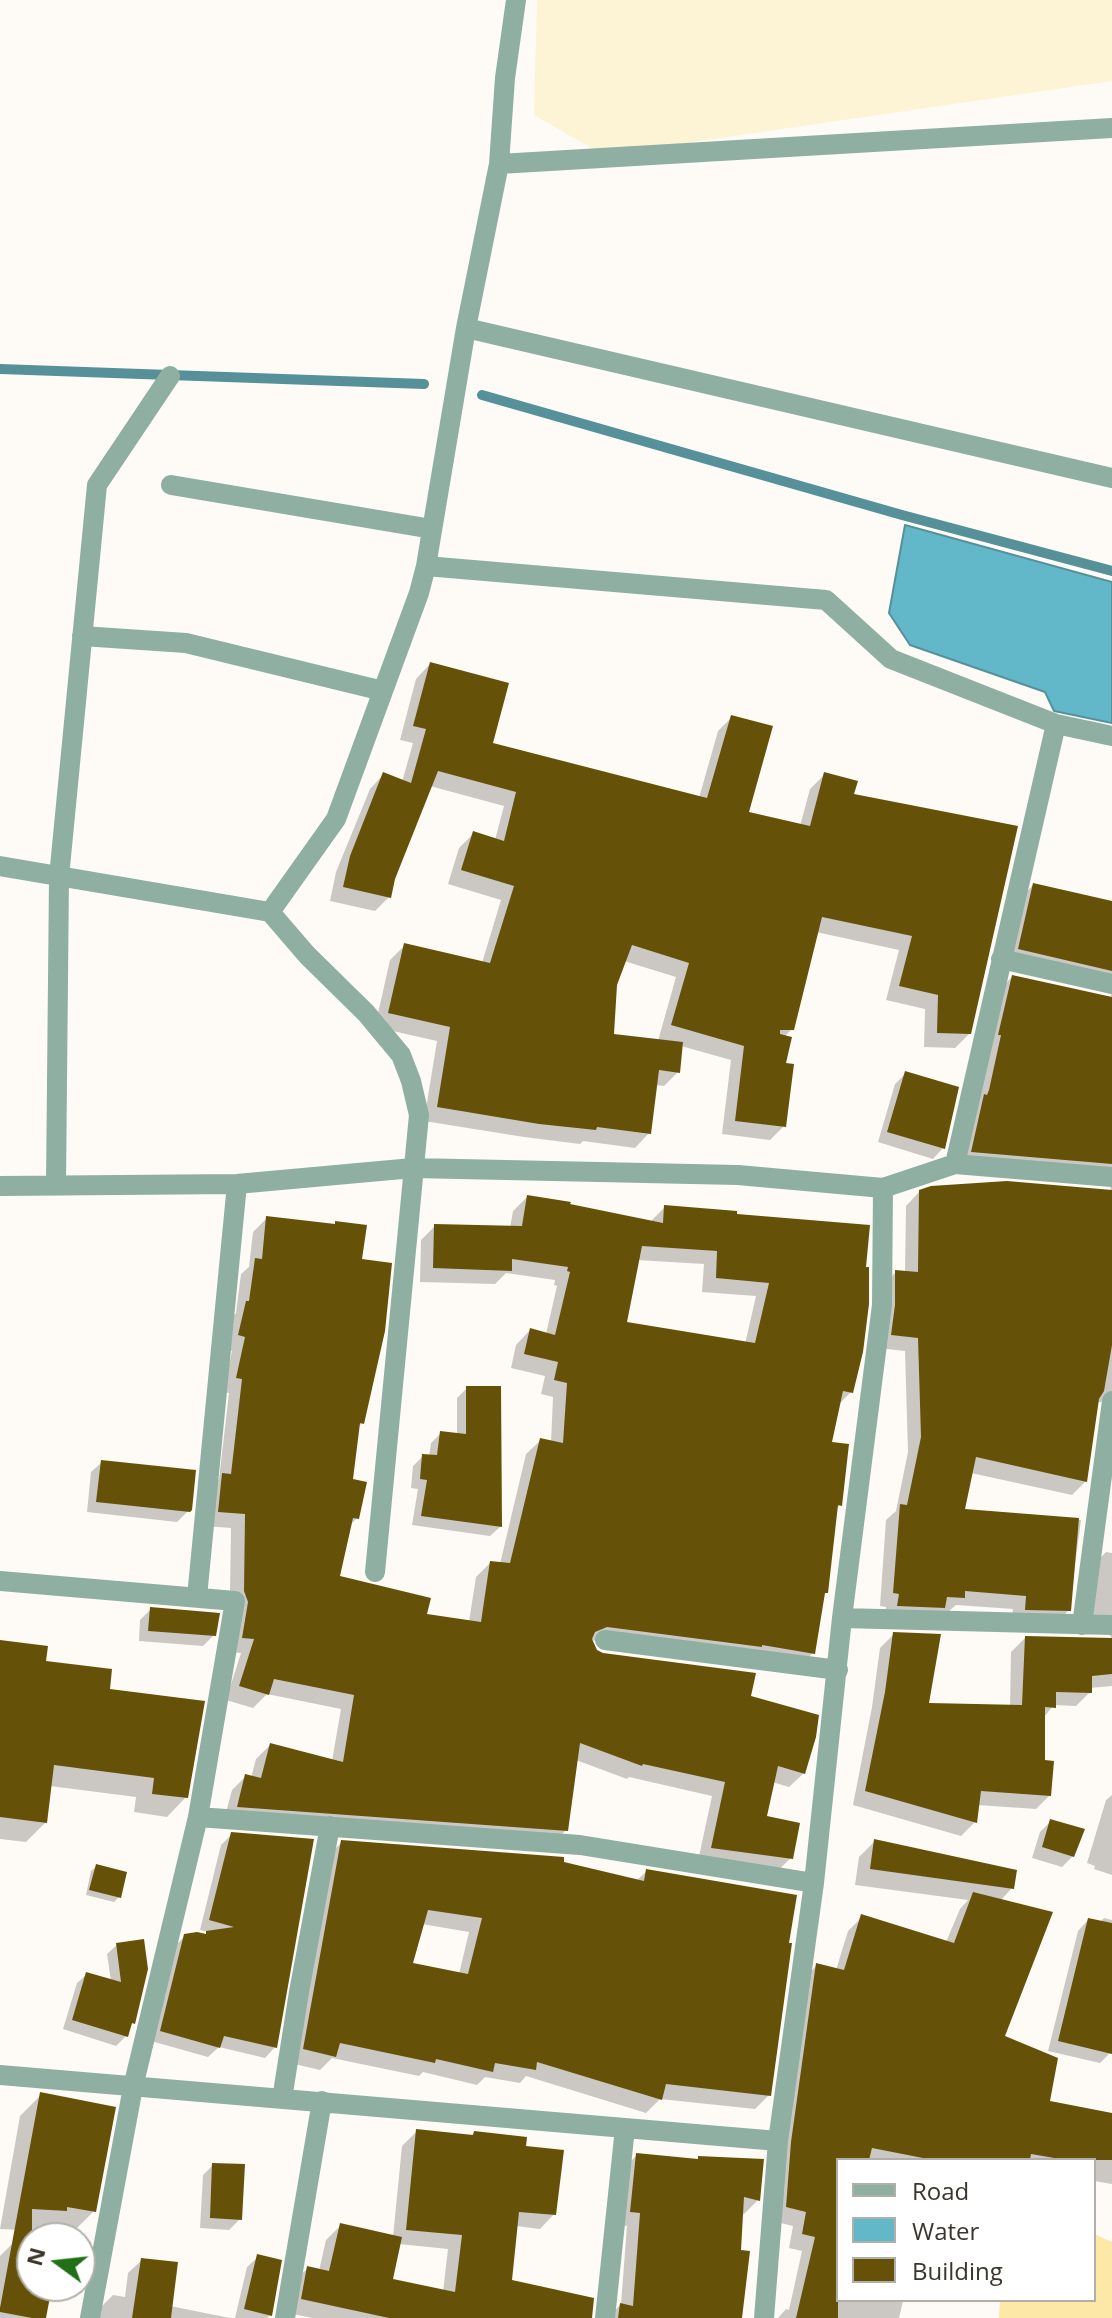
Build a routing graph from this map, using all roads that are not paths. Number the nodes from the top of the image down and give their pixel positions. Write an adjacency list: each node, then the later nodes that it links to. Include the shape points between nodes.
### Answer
1 (516, 0): 3 (street)
2 (1112, 128): 3 (street)
3 (499, 164): 4 (street)
4 (466, 328): 6 (street); 8 (street)
5 (170, 376): 10 (street, via 97,485)
6 (1112, 478)
7 (171, 485): 8 (street)
8 (432, 529): 9 (street)
9 (426, 566): 11 (street); 12 (street, via 826,600 891,659)
10 (82, 636): 11 (street, via 186,643); 15 (street)
11 (383, 691): 16 (street, via 336,819)
12 (1056, 724): 13 (street); 17 (street)
13 (1112, 736)
14 (0, 866): 15 (street)
15 (59, 877): 16 (street); 22 (street)
16 (270, 912): 20 (street, via 401,1055 419,1115)
17 (1001, 959): 18 (street); 19 (street)
18 (1112, 984)
19 (955, 1164): 21 (street); 25 (street)
20 (413, 1168): 23 (street); 25 (street, via 738,1175); 27 (street)
21 (1112, 1177)
22 (56, 1184): 23 (street); 24 (street)
23 (237, 1184): 29 (street)
24 (0, 1186)
25 (883, 1188): 30 (street, via 882,1305)
26 (1112, 1401): 31 (street)
27 (375, 1572)
28 (0, 1581): 29 (street)
29 (197, 1597): 35 (street, via 235,1601)
30 (842, 1618): 31 (street); 34 (street)
31 (1082, 1625): 32 (street)
32 (1112, 1625)
33 (605, 1640): 34 (street)
34 (838, 1670): 37 (street)
35 (198, 1817): 36 (street); 39 (street)
36 (330, 1826): 37 (street, via 580,1845); 40 (street)
37 (814, 1883): 43 (street)
38 (0, 2075): 39 (street)
39 (133, 2087): 40 (street); 44 (street)
40 (282, 2099): 41 (street)
41 (322, 2101): 42 (street); 45 (street)
42 (625, 2128): 43 (street); 46 (street)
43 (778, 2141): 47 (street)
44 (90, 2318)
45 (285, 2318)
46 (605, 2318)
47 (764, 2318)

